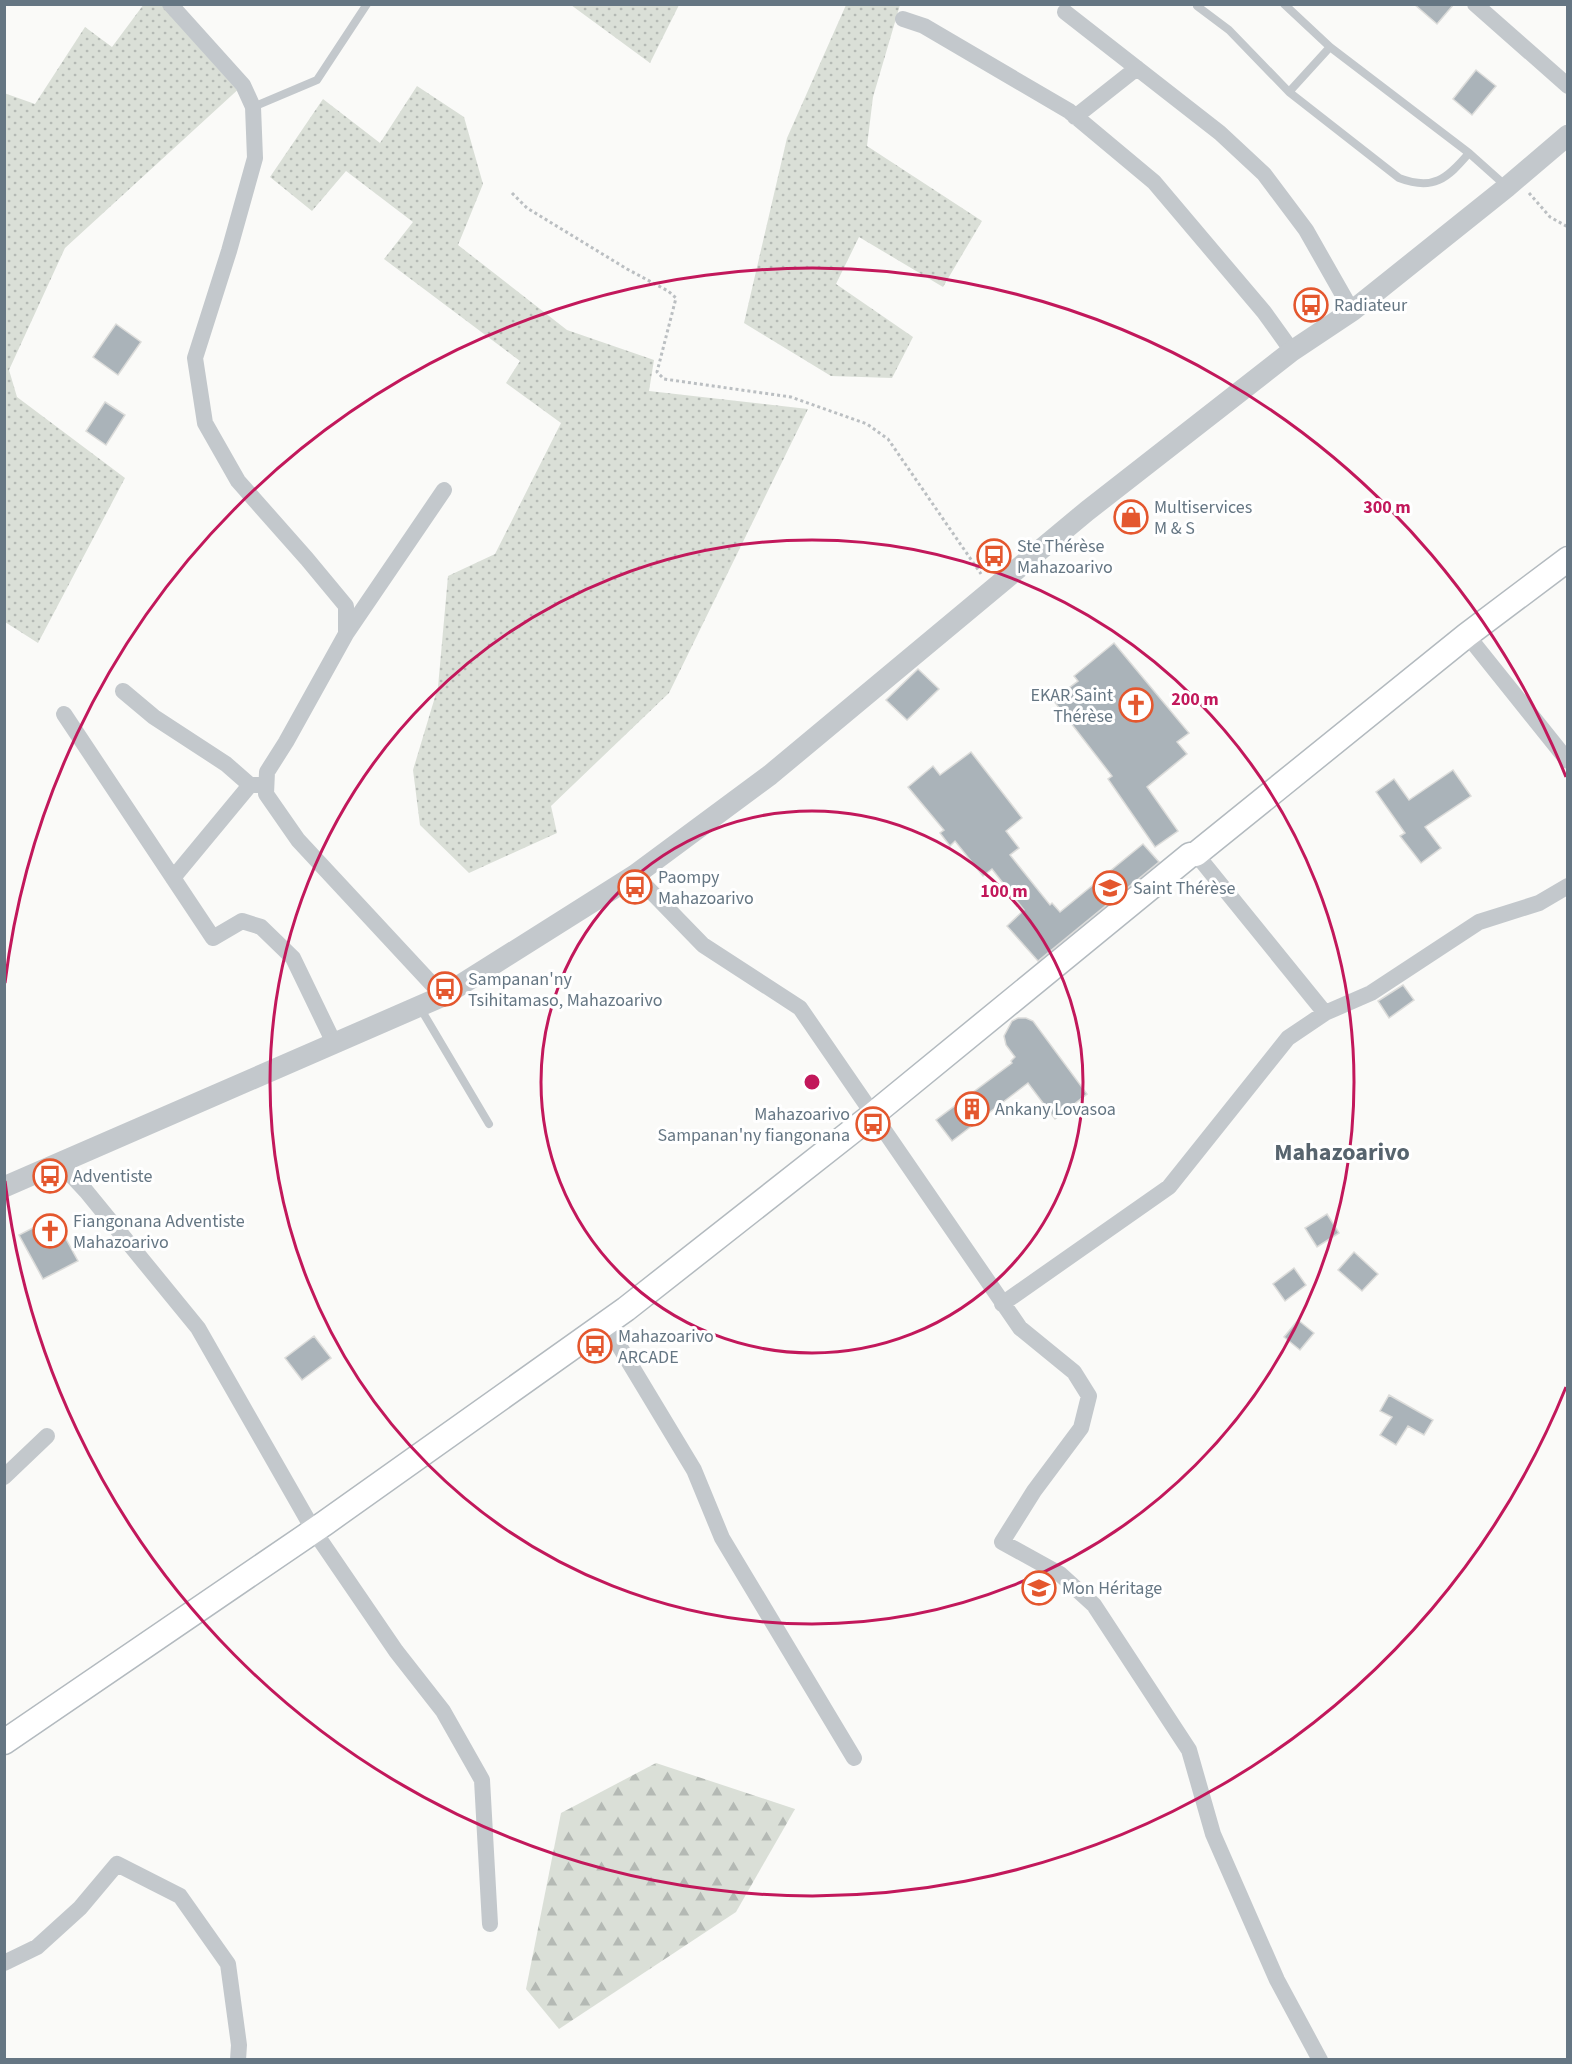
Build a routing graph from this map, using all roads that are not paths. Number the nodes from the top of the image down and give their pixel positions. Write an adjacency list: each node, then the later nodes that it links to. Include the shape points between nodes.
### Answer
1 (170, 4): 12 (street, via 243,85)
2 (367, 4): 12 (lane, via 317,80)
3 (1198, 4): 11 (lane, via 1229,30)
4 (1284, 4): 8 (lane)
5 (1475, 4): 10 (street)
6 (1065, 12): 9 (street)
7 (903, 19): 13 (street, via 924,26)
8 (1330, 47): 11 (lane); 15 (lane)
9 (1137, 68): 13 (street); 17 (street, via 1220,133 1264,174 1306,230)
10 (1568, 86)
11 (1288, 92): 15 (lane, via 1399,178 1416,184 1441,180)
12 (253, 107): 21 (street, via 255,158 195,358 205,423 238,481 346,606)
13 (1075, 117): 18 (street, via 1160,189)
14 (1568, 135): 16 (street)
15 (1469, 153): 16 (lane)
16 (1512, 183): 17 (street)
17 (1352, 311): 18 (street)
18 (1292, 351): 28 (street, via 1087,511 770,775)
19 (444, 490): 21 (street)
20 (1568, 559): 22 (main road)
21 (346, 634): 26 (street)
22 (1467, 635): 25 (street); 27 (main road)
23 (123, 691): 26 (street, via 154,717)
24 (64, 714): 29 (street)
25 (1568, 761)
26 (258, 785): 29 (street); 31 (street, via 298,840)
27 (1196, 854): 33 (street); 35 (main road)
28 (634, 875): 31 (street); 35 (street, via 703,945 800,1008)
29 (173, 878): 34 (street, via 213,938 242,921 261,927 293,958)
30 (1568, 886): 33 (street, via 1539,903 1479,922 1371,993)
31 (442, 996): 32 (street)
32 (419, 1006): 34 (street); 36 (lane)
33 (1325, 1013): 39 (street, via 1288,1038 1169,1187)
34 (334, 1043): 37 (street)
35 (874, 1114): 39 (street); 40 (main road)
36 (489, 1124)
37 (59, 1162): 38 (street); 43 (street, via 198,1328)
38 (4, 1187)
39 (1002, 1304): 49 (street, via 1020,1328 1074,1372 1089,1396 1081,1428 1002,1542 1060,1574 1094,1605 1189,1750 1213,1834 1277,1980)
40 (606, 1324): 43 (main road); 45 (street, via 693,1470 722,1538)
41 (46, 1436): 42 (street)
42 (4, 1476)
43 (314, 1531): 44 (main road); 46 (street, via 396,1652 443,1711 482,1780)
44 (4, 1742)
45 (854, 1758)
46 (490, 1924)
47 (4, 1963): 48 (street, via 37,1947 80,1908 117,1864 180,1896 228,1964)
48 (238, 2060)
49 (1320, 2060)

